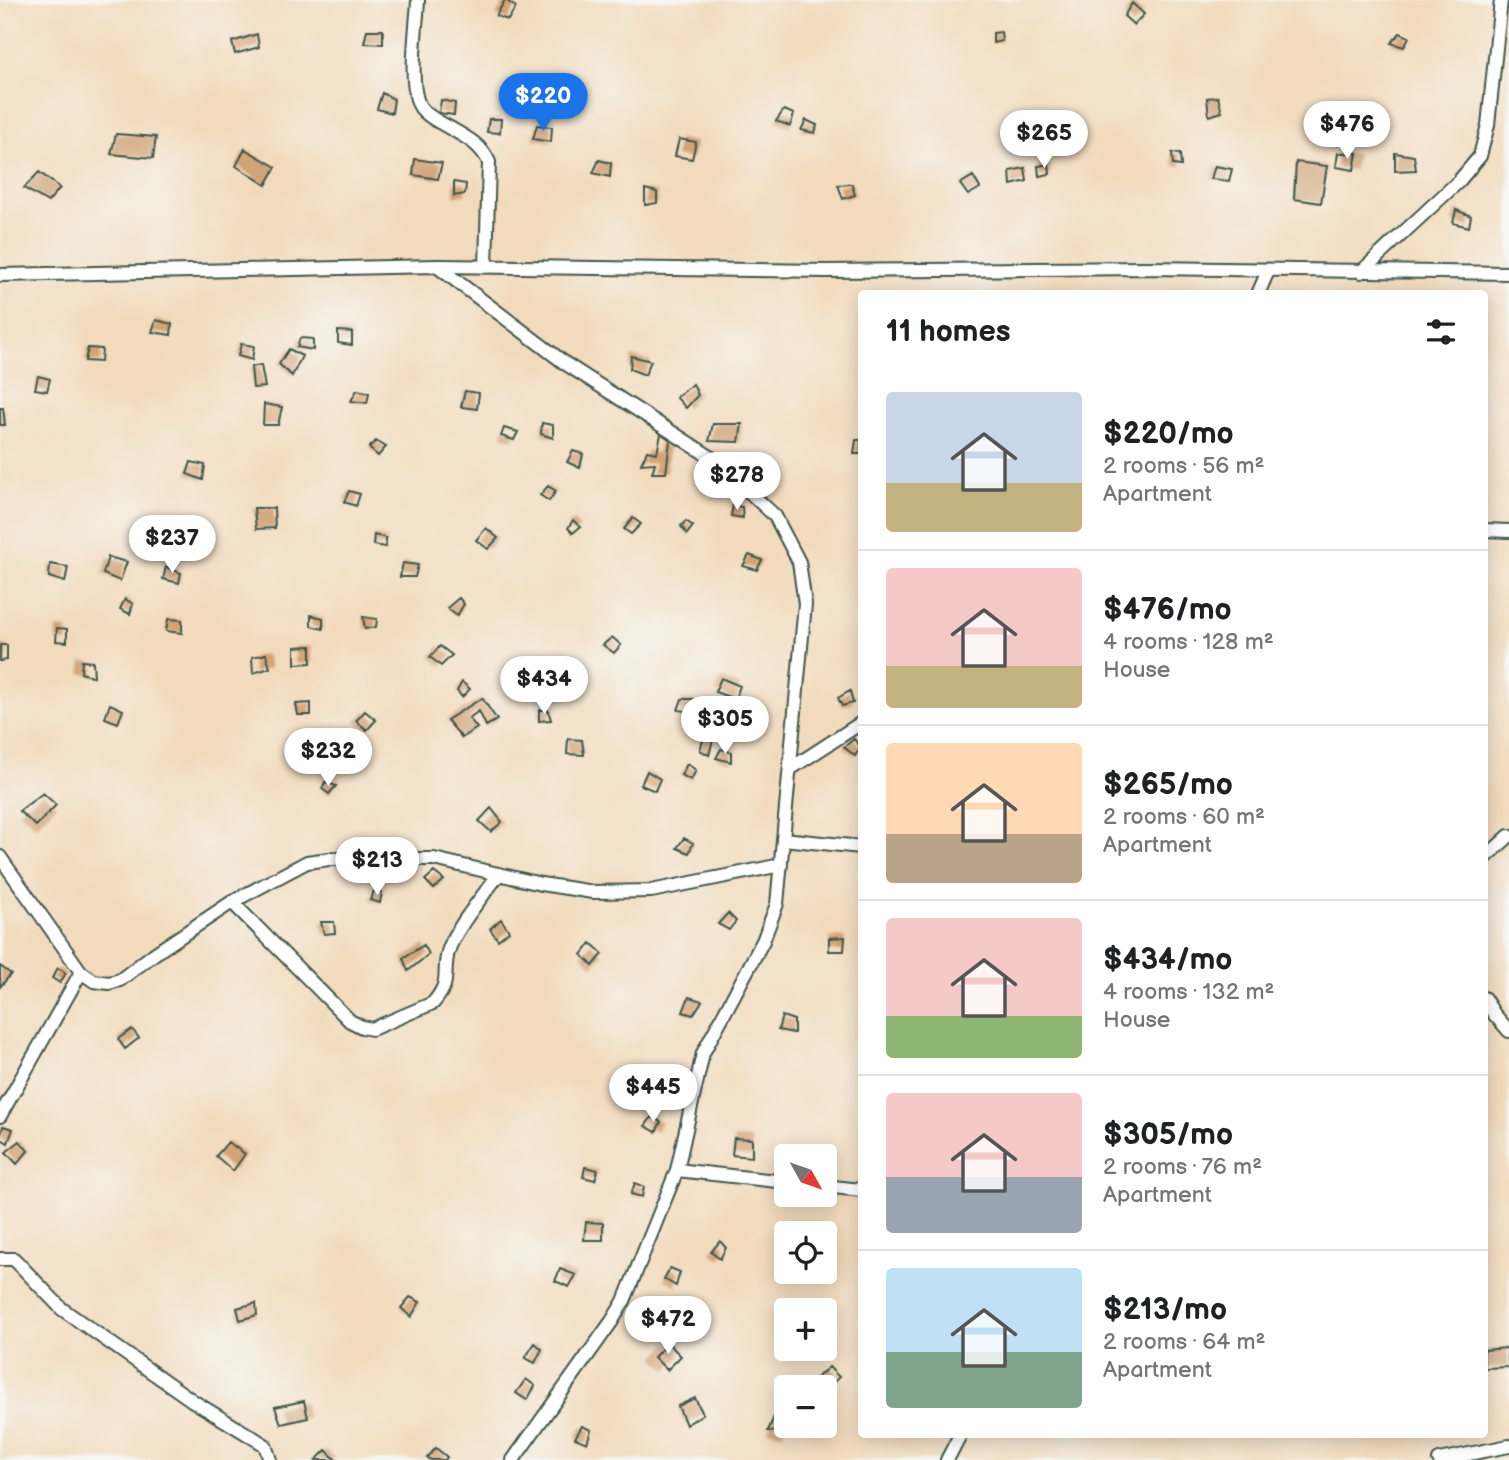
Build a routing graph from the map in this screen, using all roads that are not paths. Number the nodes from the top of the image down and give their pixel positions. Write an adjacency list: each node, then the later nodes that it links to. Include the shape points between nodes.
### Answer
1 (418, 0): 4 (street, via 417,101 431,117 475,142 489,162)
2 (1501, 0): 6 (street, via 1488,125 1480,156)
3 (438, 266): 4 (street); 8 (street); 13 (street, via 566,364 715,460 775,516 799,562 805,604)
4 (486, 267): 5 (street)
5 (1268, 271): 6 (street); 9 (street)
6 (1361, 272): 7 (street)
7 (1509, 274)
8 (0, 275)
9 (1260, 290)
10 (1488, 530): 11 (street)
11 (1509, 531)
12 (858, 725): 13 (street)
13 (790, 769): 15 (street)
14 (1509, 836): 17 (street)
15 (783, 839): 16 (street); 19 (street)
16 (858, 847)
17 (1488, 855)
18 (0, 857): 22 (street)
19 (781, 865): 20 (street, via 651,891 593,892); 26 (street, via 777,904 763,941 703,1054)
20 (499, 874): 21 (street, via 434,859 329,859 307,862); 21 (street, via 448,951 446,985 440,995 433,1003 372,1030 350,1021)
21 (232, 902): 22 (street, via 120,980 94,981)
22 (81, 972): 25 (street)
23 (1488, 1004): 24 (street)
24 (1509, 1031)
25 (0, 1116)
26 (677, 1170): 27 (street); 34 (street, via 624,1301)
27 (774, 1181)
28 (837, 1188): 29 (street)
29 (858, 1191)
30 (0, 1259): 33 (street, via 14,1259 62,1309 193,1401 265,1445)
31 (958, 1438): 35 (street)
32 (1509, 1446): 36 (street)
33 (270, 1460)
34 (513, 1460)
35 (947, 1460)
36 (1439, 1460)

